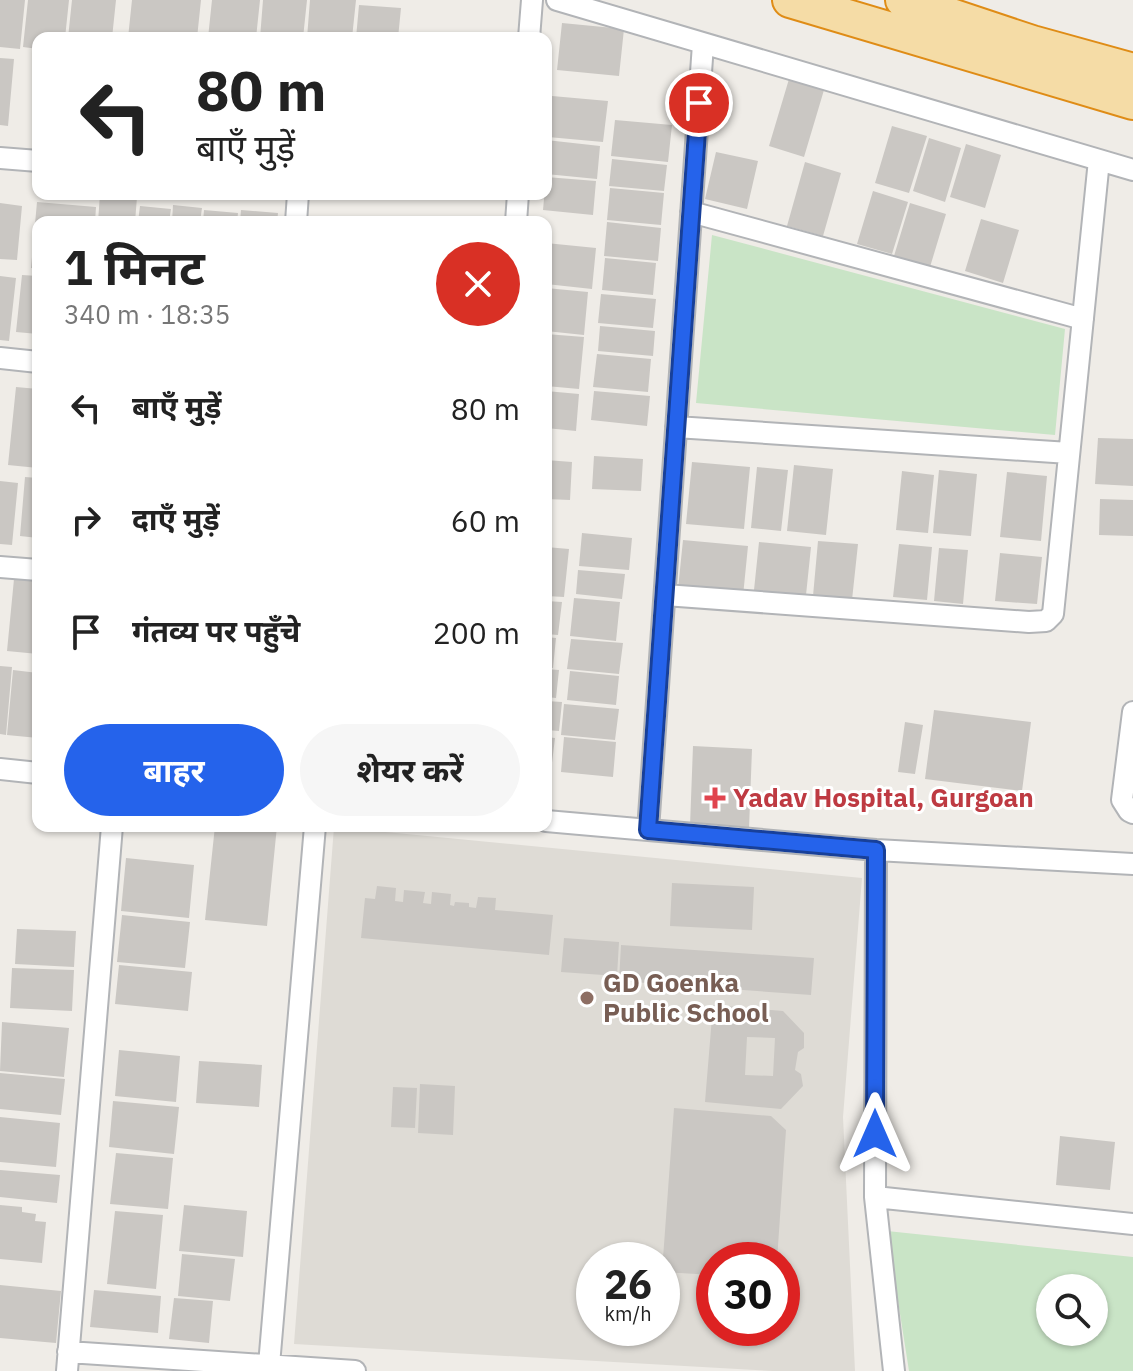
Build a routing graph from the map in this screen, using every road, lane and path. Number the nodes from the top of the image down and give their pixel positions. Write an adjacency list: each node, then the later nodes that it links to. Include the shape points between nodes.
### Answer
1 (532, 0): 5 (street)
2 (557, 0): 6 (street)
3 (790, 0): 8 (highway)
4 (903, 0): 7 (highway)
5 (529, 32)
6 (703, 44): 10 (street); 13 (street)
7 (1133, 71)
8 (1133, 102)
9 (0, 158): 11 (street)
10 (1099, 160): 12 (street); 14 (street)
11 (32, 161)
12 (1133, 170)
13 (691, 212): 14 (street); 17 (street)
14 (1083, 319): 18 (street)
15 (0, 358): 16 (street)
16 (32, 361)
17 (676, 427): 18 (street); 21 (street)
18 (1069, 453): 21 (street, via 1053,614 1046,621)
19 (0, 567): 20 (street)
20 (32, 570)
21 (665, 595): 27 (street)
22 (1133, 712): 25 (street, via 1122,800)
23 (0, 769): 24 (street)
24 (32, 772)
25 (1133, 813)
26 (552, 822): 27 (street)
27 (648, 830): 30 (street)
28 (112, 832): 34 (street)
29 (314, 832): 35 (street)
30 (876, 850): 31 (street); 32 (street)
31 (1133, 864)
32 (875, 1197): 33 (street); 37 (street)
33 (1133, 1224)
34 (68, 1362): 35 (street)
35 (269, 1365): 36 (street)
36 (355, 1371)
37 (894, 1371)

